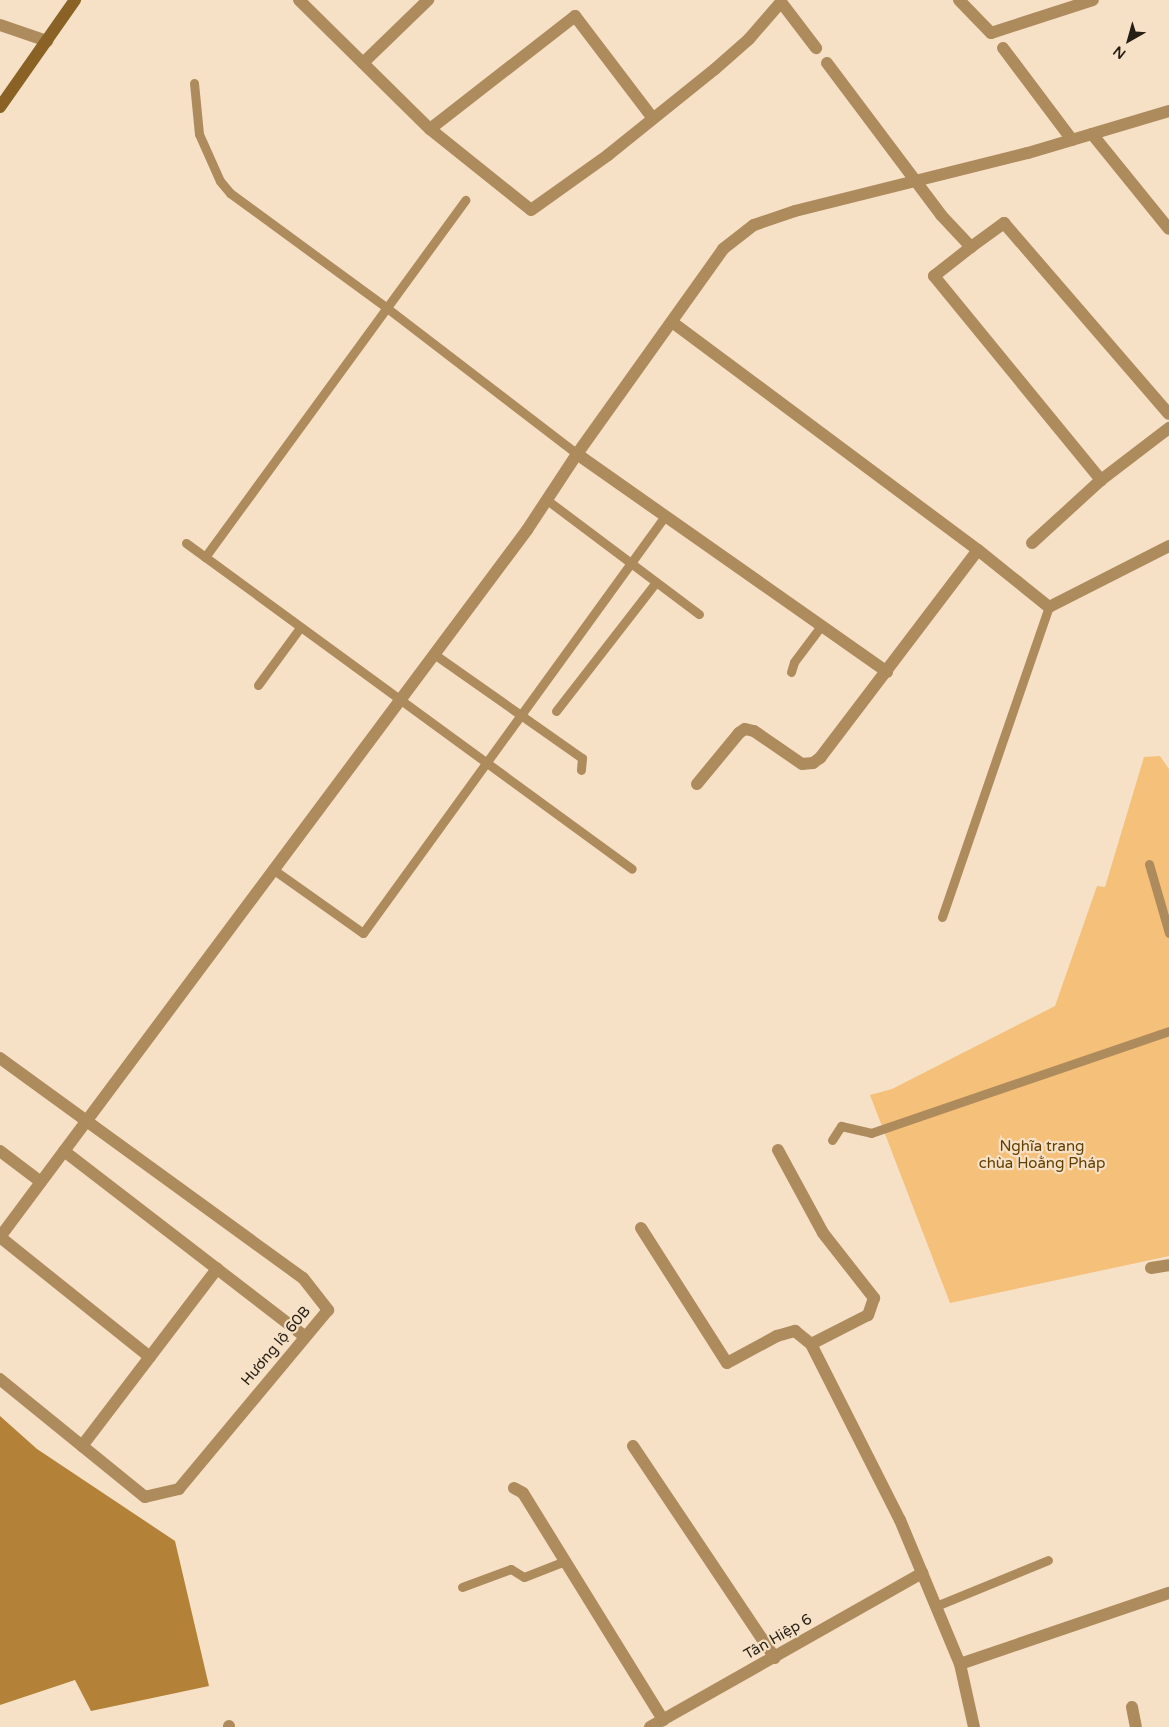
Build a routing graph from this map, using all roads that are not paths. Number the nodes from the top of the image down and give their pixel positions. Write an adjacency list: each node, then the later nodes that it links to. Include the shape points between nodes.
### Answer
1 (75, 0): 8 (street)
2 (299, 0): 11 (street)
3 (428, 0): 11 (street)
4 (959, 0): 5 (street, via 991,33)
5 (1093, 0)
6 (778, 1): 9 (street); 16 (street, via 749,39)
7 (0, 25): 8 (street)
8 (47, 41): 14 (street)
9 (816, 48)
10 (1003, 48): 19 (street)
11 (363, 63): 17 (street)
12 (827, 63): 20 (street)
13 (194, 82): 24 (lane, via 200,134 220,182 230,193)
14 (0, 107)
15 (1169, 111): 18 (street)
16 (652, 117): 17 (street, via 608,155 531,210); 17 (street, via 575,16)
17 (430, 130)
18 (1092, 134): 19 (street); 22 (street)
19 (1072, 140): 20 (street)
20 (918, 182): 23 (street, via 941,215); 25 (street, via 754,224 723,250)
21 (464, 200): 24 (lane)
22 (1169, 229)
23 (971, 247): 26 (street, via 1004,223); 29 (street, via 934,276)
24 (387, 308): 28 (lane); 36 (lane)
25 (672, 322): 28 (street); 35 (street)
26 (1169, 414)
27 (1169, 428): 29 (street)
28 (577, 454): 30 (street); 31 (street)
29 (1101, 480): 33 (street)
30 (547, 500): 37 (lane); 43 (street)
31 (665, 516): 37 (lane); 41 (street)
32 (186, 543): 36 (lane)
33 (1032, 543)
34 (1169, 546): 39 (street)
35 (978, 550): 39 (street); 45 (street)
36 (205, 557): 42 (lane)
37 (631, 562): 38 (lane); 49 (lane)
38 (656, 582): 40 (lane); 48 (lane)
39 (1049, 607): 56 (lane)
40 (699, 614)
41 (821, 626): 44 (lane, via 794,662); 45 (street)
42 (299, 629): 46 (lane); 47 (lane)
43 (434, 654): 47 (street); 49 (lane)
44 (791, 672)
45 (887, 672): 52 (street, via 813,763 802,764 754,731 746,729 739,733)
46 (258, 685)
47 (400, 700): 50 (lane); 55 (street)
48 (556, 710)
49 (520, 714): 50 (lane); 51 (lane, via 582,758)
50 (485, 763): 54 (lane); 55 (lane, via 364,933)
51 (581, 770)
52 (697, 784)
53 (1149, 864): 57 (lane)
54 (632, 869)
55 (274, 870): 60 (street)
56 (942, 917)
57 (1169, 933)
58 (1169, 1031): 61 (lane, via 871,1133 842,1126)
59 (0, 1058): 60 (street)
60 (87, 1122): 64 (street); 71 (street, Hương lộ 60B, via 303,1278 328,1310)
61 (832, 1140)
62 (778, 1150): 72 (street, via 823,1233 874,1298 868,1315)
63 (0, 1151): 65 (street)
64 (64, 1151): 65 (street); 70 (street)
65 (41, 1182): 67 (street)
66 (641, 1228): 72 (street, via 727,1363 777,1336 795,1331)
67 (0, 1237): 73 (street)
68 (1169, 1265): 69 (street)
69 (1151, 1268)
70 (217, 1269): 71 (street); 73 (street)
71 (304, 1336): 75 (street, Hương lộ 60B, via 179,1489 145,1497)
72 (811, 1344): 80 (street, via 900,1520)
73 (150, 1356): 75 (street)
74 (0, 1379): 75 (street, Hương lộ 60B)
75 (82, 1446)
76 (633, 1446): 84 (street)
77 (514, 1488): 79 (street, via 524,1493)
78 (1048, 1560): 83 (lane)
79 (565, 1561): 81 (lane, via 524,1577 511,1569); 87 (street)
80 (922, 1573): 83 (street); 84 (street, Tân Hiệp 6)
81 (462, 1587)
82 (1169, 1593): 85 (street)
83 (936, 1606): 85 (street)
84 (774, 1658): 87 (street, Tân Hiệp 6)
85 (960, 1664): 89 (street)
86 (1132, 1707): 90 (street)
87 (662, 1720): 88 (street, Tân Hiệp 6)
88 (650, 1727)
89 (974, 1727)
90 (1136, 1727)

